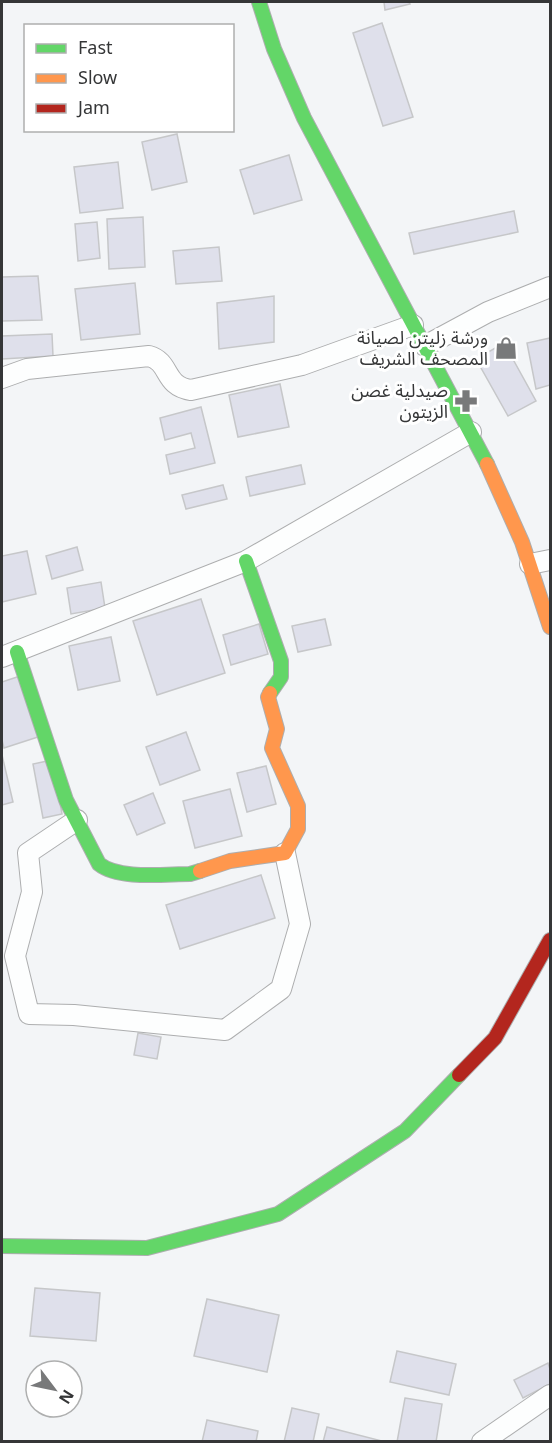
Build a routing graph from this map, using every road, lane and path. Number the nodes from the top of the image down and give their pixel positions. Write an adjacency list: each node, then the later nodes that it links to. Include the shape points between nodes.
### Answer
1 (259, 2): 3 (street, via 286,79)
2 (550, 287): 4 (street, via 488,312)
3 (413, 325): 4 (street); 5 (street, via 302,365 191,390 180,388 158,360 149,356 27,369)
4 (426, 346): 6 (street)
5 (2, 378)
6 (471, 432): 8 (street); 9 (street, via 513,518)
7 (550, 560): 9 (street)
8 (246, 561): 11 (street); 13 (street, via 281,661 280,677 268,697 278,729 272,748 297,806 298,829)
9 (530, 564): 10 (street)
10 (550, 627)
11 (9, 654): 12 (street, via 45,732 66,800)
12 (77, 820): 13 (street, via 99,864 123,874 189,874 230,861); 13 (street, via 28,853 32,892 15,956 28,1014 225,1030 281,989 300,924)
13 (285, 853)
14 (550, 940): 15 (street, via 495,1038 405,1131 278,1214 147,1248)
15 (2, 1246)
16 (550, 1395): 17 (street)
17 (482, 1442)

